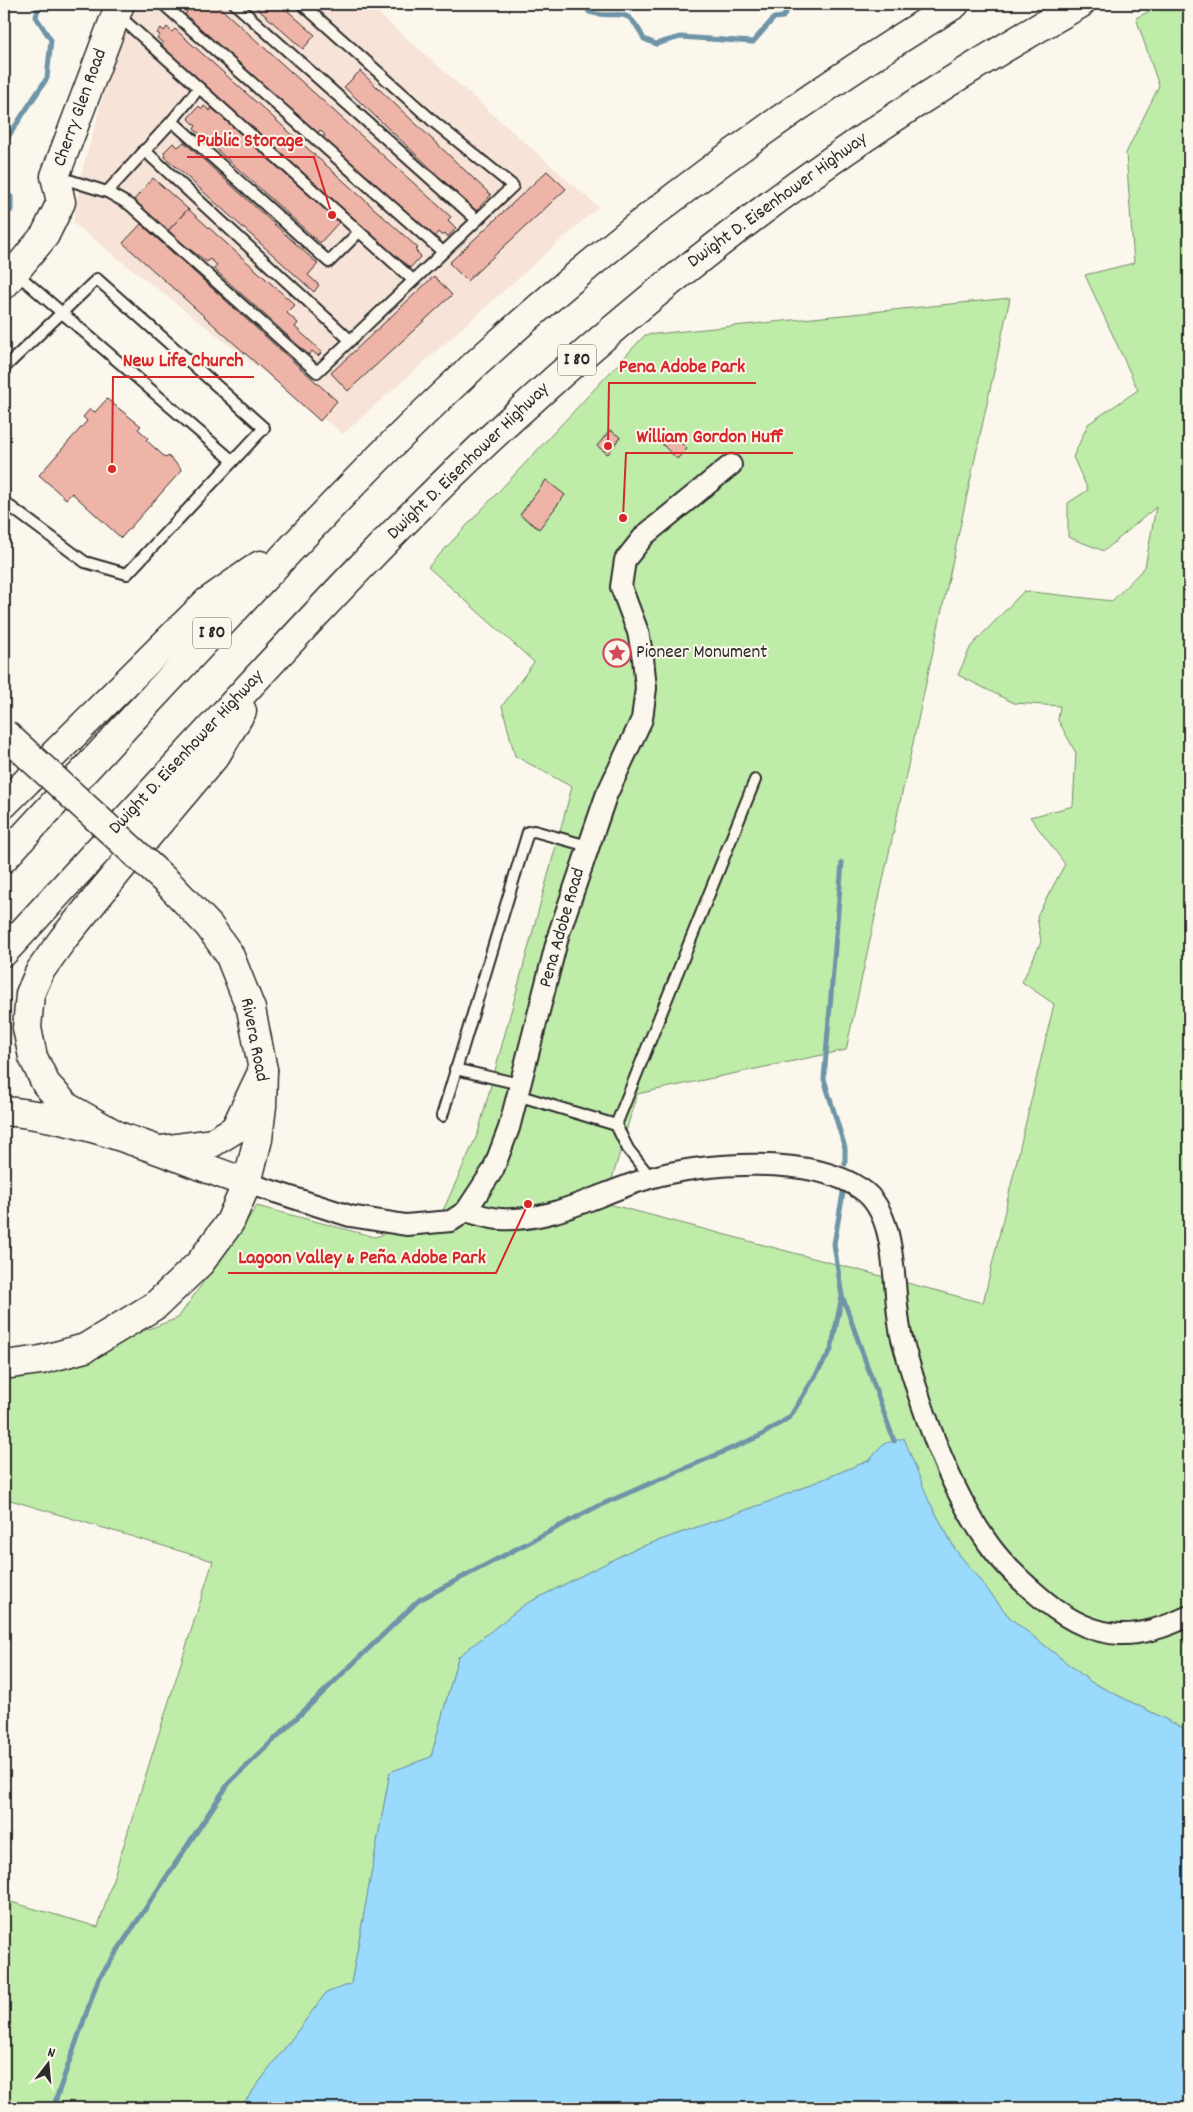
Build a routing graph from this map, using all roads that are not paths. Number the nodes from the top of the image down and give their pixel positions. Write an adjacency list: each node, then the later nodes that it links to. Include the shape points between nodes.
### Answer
1 (162, 4): 14 (lane)
2 (235, 4): 12 (lane)
3 (302, 4): 12 (lane, via 434,122 513,186)
4 (955, 4): 23 (main road, I 80, via 857,64 766,128 617,242 484,357)
5 (1080, 4): 24 (main road, Dwight D. Eisenhower Highway / I 80, via 896,115 712,248 634,311 458,469 358,568)
6 (117, 8): 7 (lane); 10 (main road, Cherry Glen Road)
7 (199, 88): 8 (lane); 13 (lane)
8 (172, 121): 9 (lane); 13 (lane, via 329,262)
9 (144, 150): 11 (lane); 18 (lane)
10 (55, 176): 11 (lane); 15 (main road, Cherry Glen Road, via 61,202 46,235)
11 (107, 192): 18 (lane, via 153,224 317,372)
12 (477, 220): 14 (lane)
13 (359, 232): 16 (lane)
14 (443, 252): 16 (lane)
15 (10, 279): 17 (lane)
16 (413, 280): 18 (lane)
17 (61, 313): 19 (lane); 20 (lane); 20 (lane, via 97,279 264,428)
18 (350, 340)
19 (4, 368)
20 (233, 461): 22 (lane, via 127,574 85,562)
21 (731, 465): 28 (street, Pena Adobe Road, via 645,535 625,560 621,587 644,658 646,688 642,719 606,796)
22 (5, 505)
23 (307, 531): 27 (main road, via 207,602); 29 (main road, I 80)
24 (270, 662): 30 (main road, Dwight D. Eisenhower Highway / I 80); 37 (main road, via 216,755 63,939 40,970 30,994 27,1028 33,1056 46,1084 67,1107)
25 (4, 733): 32 (main road, Rivera Road, bridge, via 169,884 209,926 229,954 251,1009)
26 (754, 780): 36 (lane)
27 (4, 804)
28 (588, 846): 31 (lane, via 528,832); 33 (street, Pena Adobe Road, via 559,933)
29 (4, 858)
30 (4, 952)
31 (455, 1069): 33 (lane); 35 (lane)
32 (263, 1070): 38 (main road, via 235,1129 212,1144); 40 (main road, Rivera Road, via 258,1139)
33 (519, 1090): 36 (lane); 41 (street, Pena Adobe Road, via 493,1170)
34 (4, 1111): 37 (main road, via 35,1113)
35 (442, 1116)
36 (616, 1125): 39 (lane, via 628,1149)
37 (113, 1133): 38 (main road)
38 (158, 1150): 40 (main road)
39 (651, 1178): 41 (street, via 544,1216 500,1220); 43 (street, via 705,1168 791,1166 823,1172 863,1189 882,1213 889,1238 901,1336 928,1425 964,1502 988,1543 1018,1578 1040,1597 1062,1615 1092,1630 1120,1634 1152,1631)
40 (247, 1184): 41 (street, via 350,1216 406,1225 451,1221); 42 (main road, Rivera Road, via 230,1222 200,1263 156,1305 85,1348 41,1360)
41 (466, 1211)
42 (4, 1365)
43 (1189, 1616)

